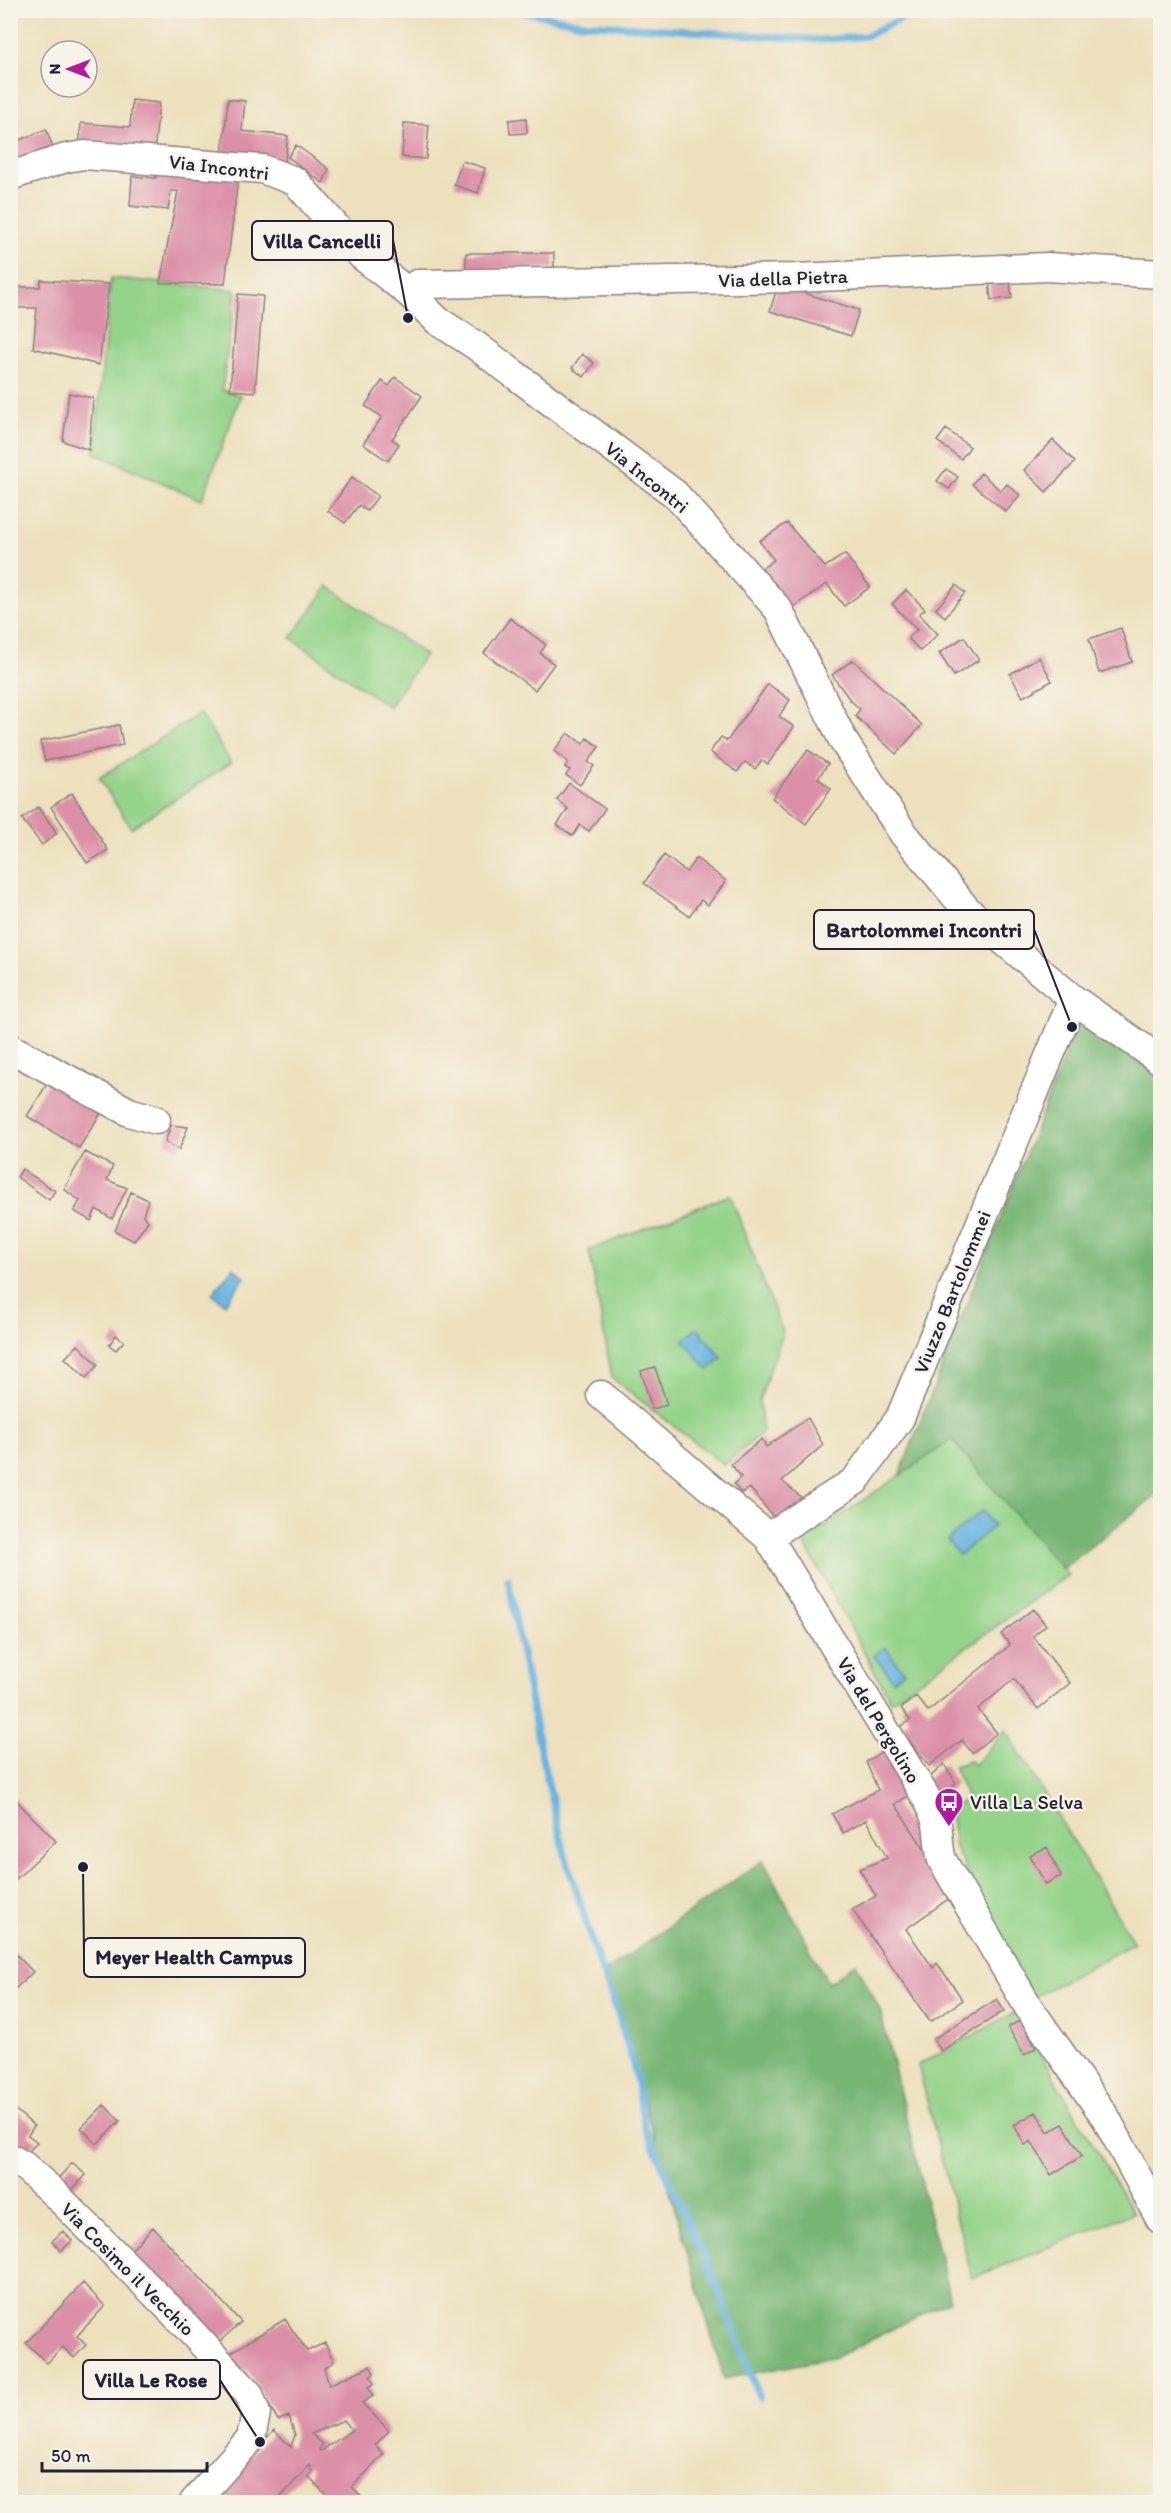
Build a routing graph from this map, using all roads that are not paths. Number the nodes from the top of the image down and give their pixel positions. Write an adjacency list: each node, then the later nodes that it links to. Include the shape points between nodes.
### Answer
1 (10, 176): 3 (street, Via Incontri, via 84,156 262,169 295,181 361,255)
2 (1161, 274): 3 (street, Via della Pietra, via 1039,267 783,278 417,284)
3 (409, 293): 4 (street, Via Incontri, via 438,321 675,494 778,609 844,742 903,833 967,910)
4 (1073, 999): 6 (street, Via Incontri); 9 (street, Viuzzo Bartolommei, via 900,1418 855,1481)
5 (10, 1047): 7 (street, via 129,1112)
6 (1161, 1060)
7 (156, 1120)
8 (601, 1395): 9 (street, Via del Pergolino)
9 (768, 1537): 11 (street, Via del Pergolino, via 927,1799 939,1832 942,1860 1029,2008 1106,2118)
10 (10, 2158): 12 (street, Via Cosimo il Vecchio, via 55,2194 249,2394 256,2413 251,2438)
11 (1161, 2219)
12 (195, 2502)

